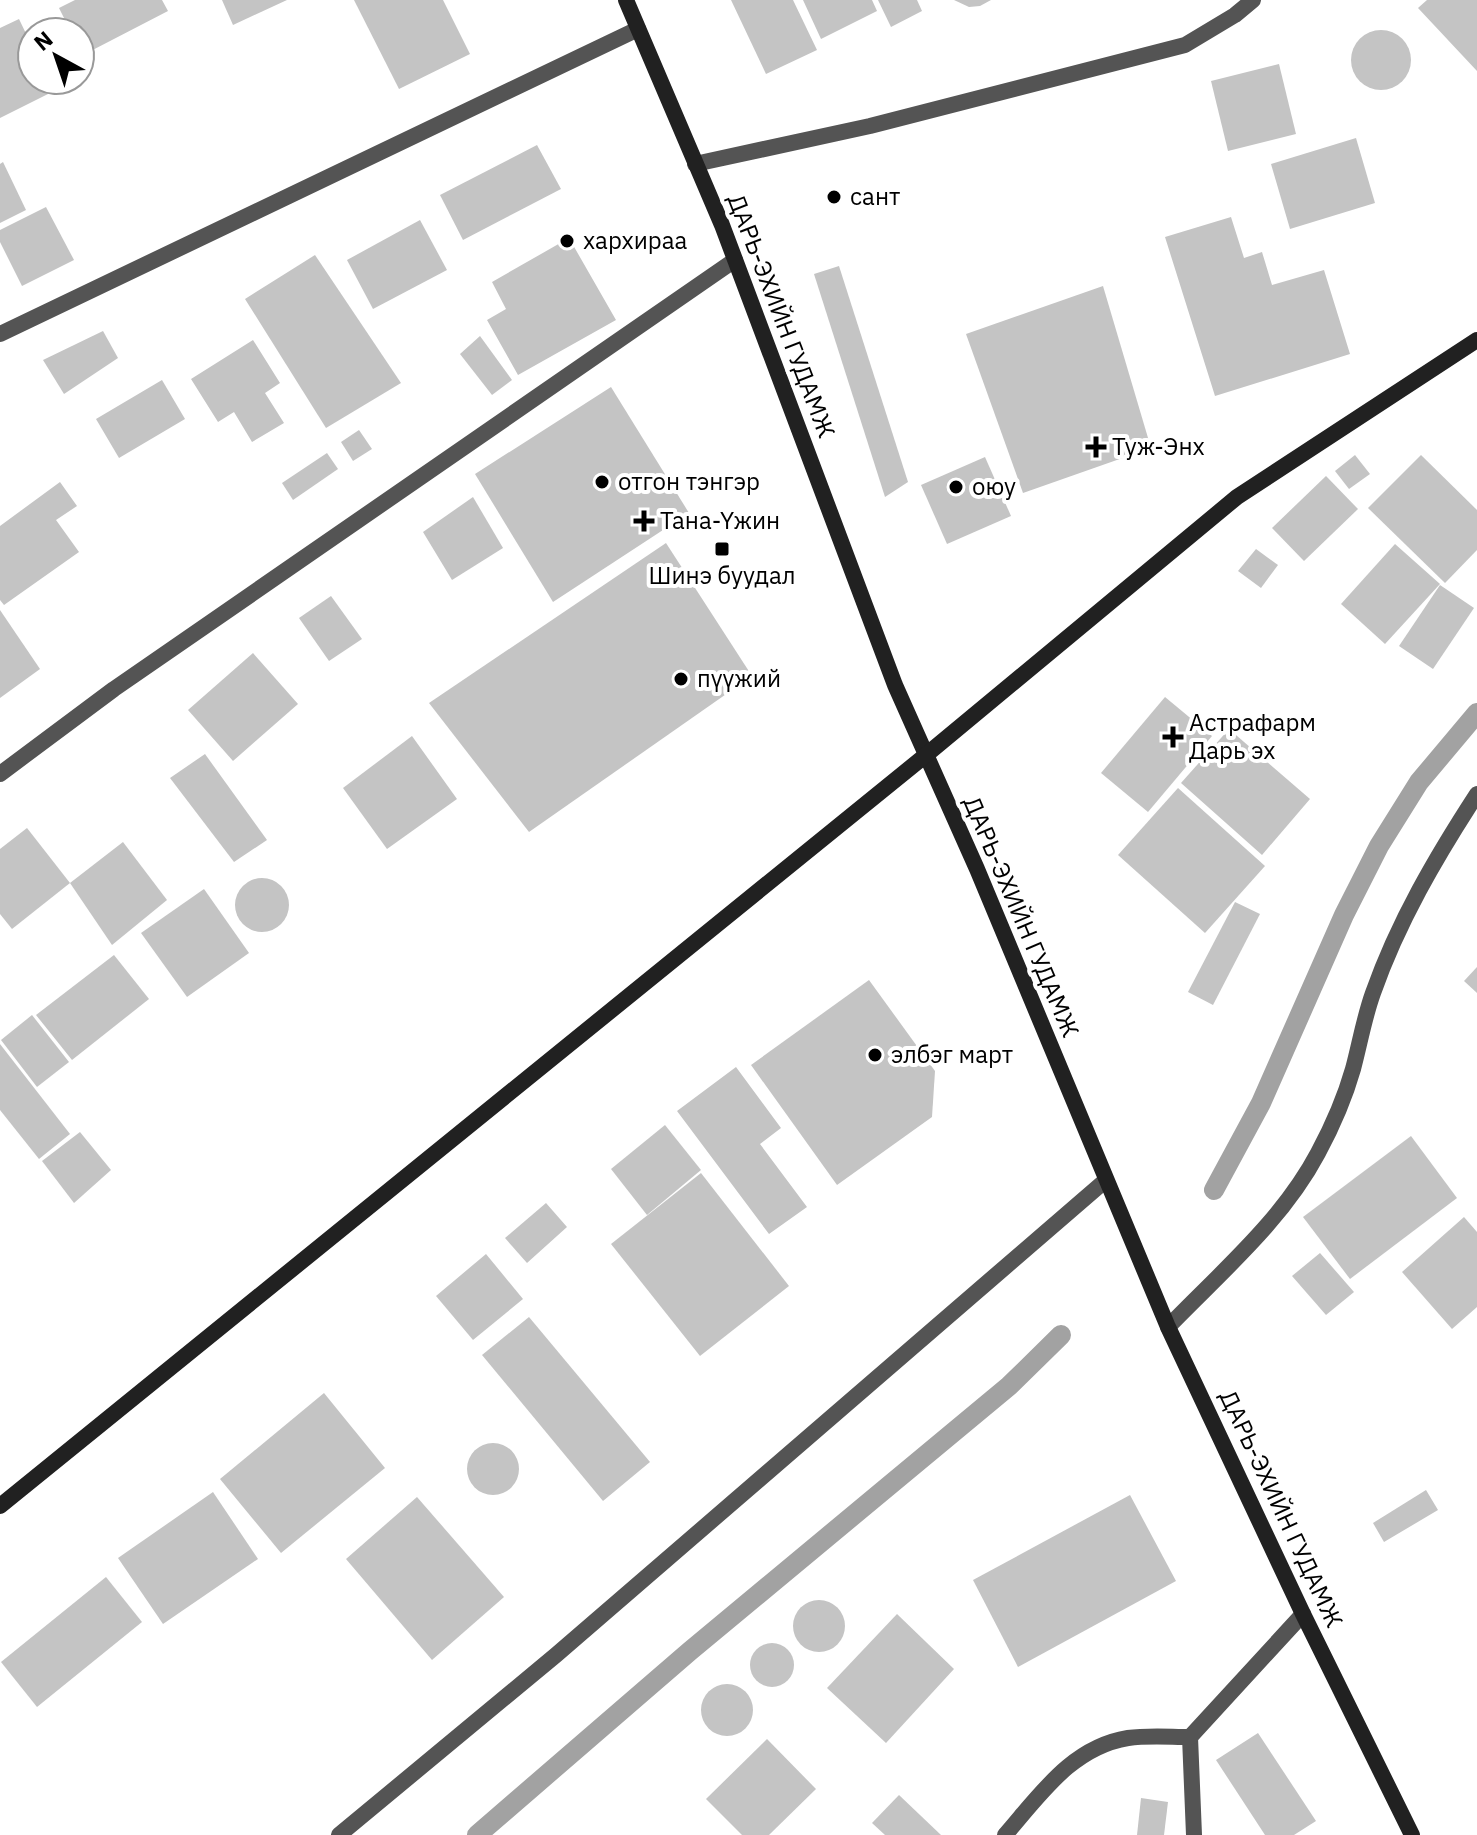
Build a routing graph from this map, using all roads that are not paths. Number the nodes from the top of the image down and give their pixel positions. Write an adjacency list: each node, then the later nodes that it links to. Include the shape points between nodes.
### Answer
1 (626, 0): 3 (main road, ДАРЬ-ЭХИЙН ГУДАМЖ)
2 (1253, 0): 4 (street, via 1185,45 870,126)
3 (638, 29): 4 (main road, ДАРЬ-ЭХИЙН ГУДАМЖ); 6 (street)
4 (695, 164): 5 (main road, ДАРЬ-ЭХИЙН ГУДАМЖ)
5 (735, 260): 8 (main road, ДАРЬ-ЭХИЙН ГУДАМЖ); 9 (street, via 127,680)
6 (0, 334)
7 (1477, 340): 8 (main road, via 1237,497)
8 (926, 755): 11 (main road, ДАРЬ-ЭХИЙН ГУДАМЖ); 13 (main road)
9 (0, 774)
10 (1477, 794): 12 (street, via 1441,849 1390,949 1352,1071 1319,1153 1269,1223)
11 (1106, 1180): 12 (main road, ДАРЬ-ЭХИЙН ГУДАМЖ); 16 (street, via 556,1655)
12 (1168, 1327): 14 (main road, ДАРЬ-ЭХИЙН ГУДАМЖ)
13 (0, 1506)
14 (1303, 1614): 15 (street); 19 (main road, ДАРЬ-ЭХИЙН ГУДАМЖ)
15 (1190, 1737): 17 (street, via 1128,1738 1084,1752); 18 (street)
16 (339, 1835)
17 (1005, 1835)
18 (1194, 1835)
19 (1412, 1835)

